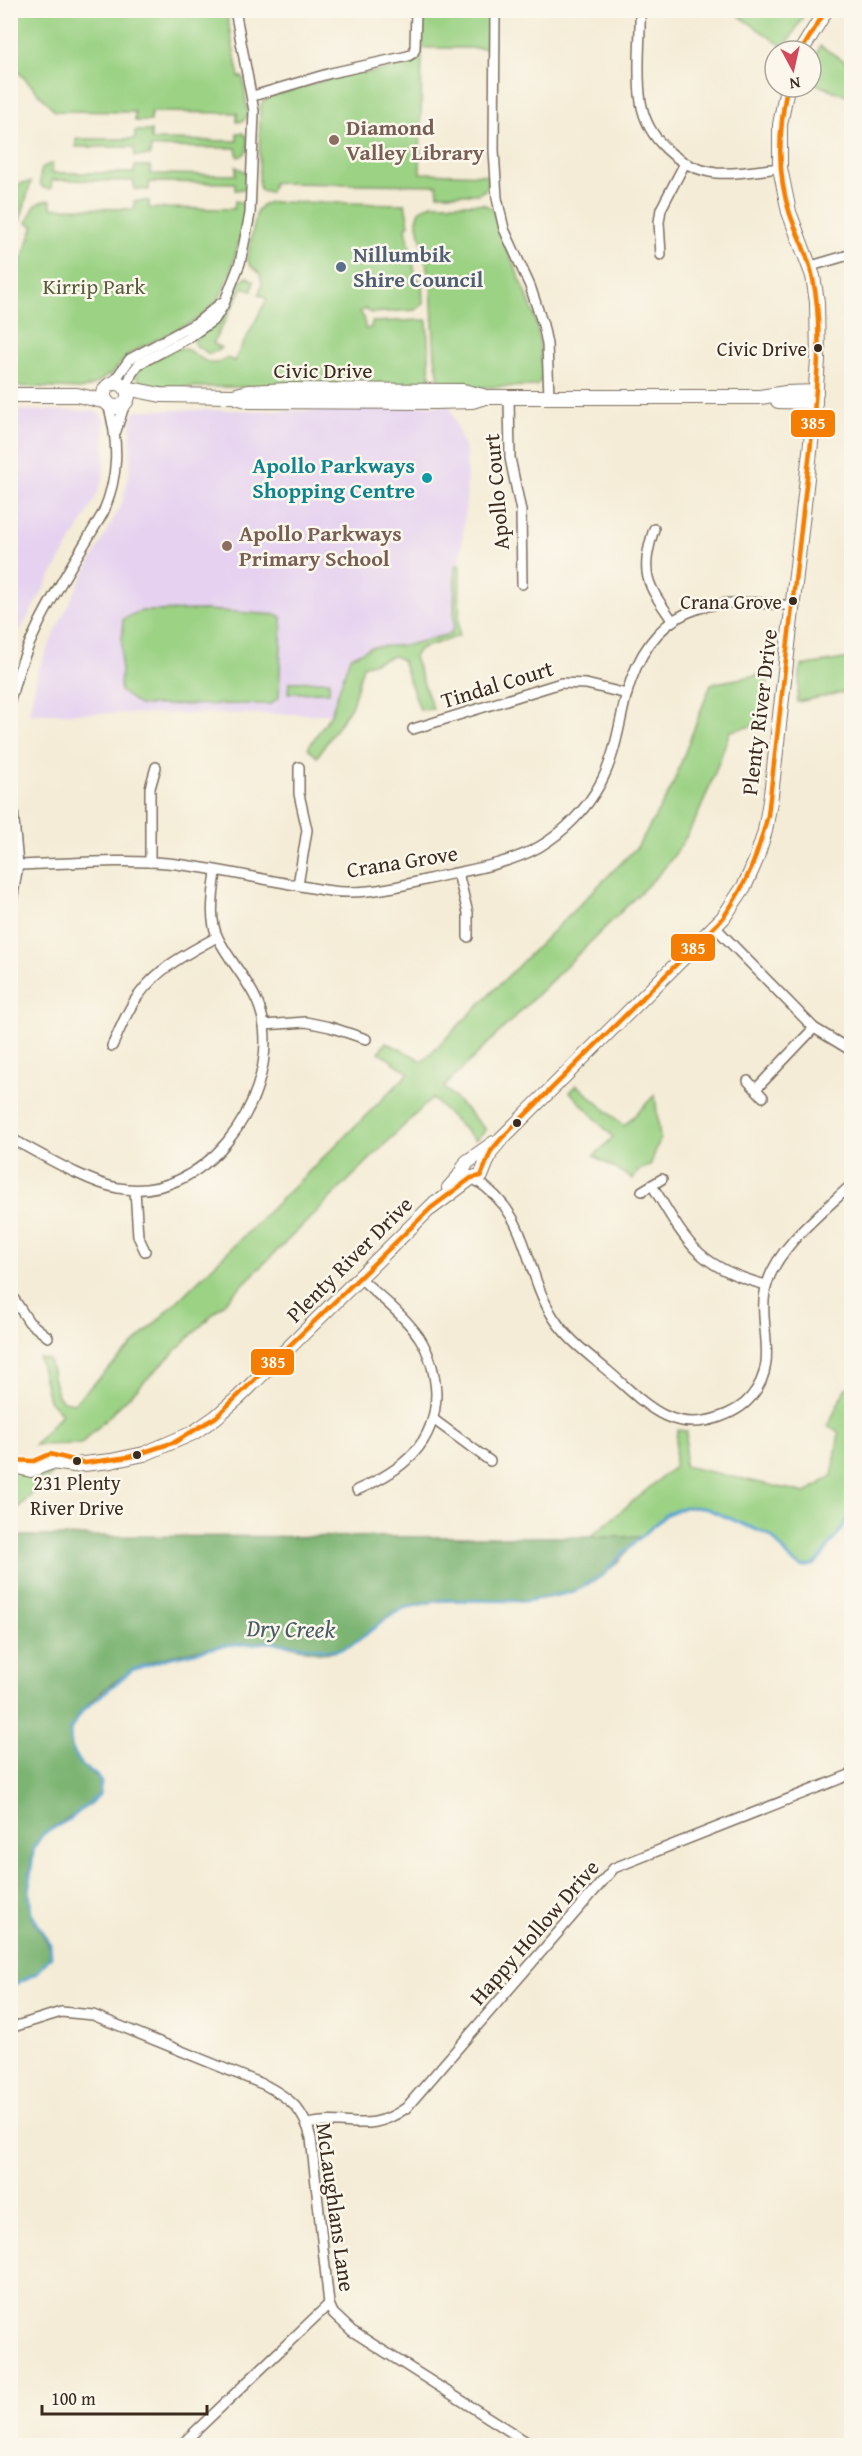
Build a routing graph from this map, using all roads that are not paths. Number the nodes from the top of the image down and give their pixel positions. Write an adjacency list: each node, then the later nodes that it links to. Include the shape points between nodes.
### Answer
1 (235, 10): 7 (street)
2 (416, 10): 7 (street, via 415,46 408,56)
3 (495, 10): 21 (street, via 497,198 504,229 543,325)
4 (640, 10): 9 (street, via 639,87 643,112 654,136)
5 (826, 10): 6 (street)
6 (808, 39)
7 (253, 96): 14 (street, via 251,197 244,246)
8 (785, 99): 10 (street, Plenty River Drive)
9 (685, 163): 10 (street, via 717,173); 12 (street, via 661,209)
10 (780, 168): 13 (street, Plenty River Drive, via 789,212)
11 (852, 254): 13 (street)
12 (661, 255)
13 (811, 266): 22 (street, Plenty River Drive, via 817,302)
14 (228, 293): 15 (street, via 204,318 130,359); 16 (street, via 215,320 139,364)
15 (111, 384): 16 (street); 18 (street); 23 (street, via 105,392)
16 (126, 388): 19 (street, Civic Drive); 24 (street)
17 (10, 395): 18 (street)
18 (77, 395): 23 (street)
19 (161, 395): 20 (street, Civic Drive, via 359,402 462,402); 24 (street, Civic Drive)
20 (509, 397): 21 (street, Civic Drive); 27 (street, Apollo Court, via 510,458 521,511)
21 (549, 397): 22 (street, Civic Drive, via 760,397 782,402)
22 (816, 397): 28 (street, Plenty River Drive)
23 (107, 403): 24 (street, via 115,407); 25 (street)
24 (125, 403): 25 (street)
25 (116, 434): 31 (street, via 115,478 106,505 31,638)
26 (654, 530): 29 (street, via 645,562 647,576)
27 (522, 584)
28 (792, 606): 29 (street, Crana Grove, via 717,603); 42 (street, Plenty River Drive, via 765,831 745,885)
29 (672, 620): 30 (street, Crana Grove, via 649,644 635,668)
30 (627, 694): 32 (street, Tindal Court, via 586,684 561,683); 39 (street, Crana Grove, via 600,785 574,819 529,852)
31 (10, 701)
32 (413, 729)
33 (156, 767): 36 (street, via 150,788)
34 (299, 767): 40 (street, via 299,794 307,830)
35 (10, 777): 37 (street)
36 (150, 862): 37 (street, Crana Grove); 38 (street, Crana Grove)
37 (18, 865): 41 (street)
38 (216, 871): 40 (street, Crana Grove); 43 (street, via 213,914)
39 (458, 873): 40 (street, Crana Grove, via 350,892); 44 (street, via 468,913)
40 (298, 885)
41 (10, 912)
42 (715, 927): 46 (street); 54 (street, Plenty River Drive, via 501,1139)
43 (217, 937): 45 (street, via 248,984); 48 (street, via 178,958 149,983 137,997)
44 (468, 937)
45 (264, 1025): 47 (street, via 306,1022); 58 (street, via 263,1070 248,1113 229,1140 202,1166 184,1176)
46 (814, 1028): 49 (street); 51 (street)
47 (366, 1039)
48 (112, 1046)
49 (852, 1052)
50 (748, 1081): 51 (street)
51 (756, 1089): 52 (street)
52 (763, 1097)
53 (10, 1138): 58 (street, via 96,1181)
54 (474, 1171): 61 (street, Plenty River Drive); 62 (street, via 521,1232 542,1296 561,1328 656,1412 677,1422 723,1416 738,1408 759,1386 768,1351)
55 (662, 1179): 57 (street)
56 (852, 1184): 62 (street, via 783,1254)
57 (652, 1185): 59 (street); 62 (street, via 684,1237 698,1252 726,1272)
58 (135, 1190): 60 (street, via 138,1236)
59 (642, 1191)
60 (145, 1251)
61 (360, 1278): 65 (street, via 417,1334 427,1350 435,1380); 68 (street, Plenty River Drive, via 206,1425 144,1454)
62 (766, 1285)
63 (10, 1293): 64 (street, via 29,1322)
64 (48, 1337)
65 (433, 1419): 67 (street); 70 (street, via 426,1437 404,1464)
66 (10, 1460): 68 (street, Plenty River Drive, via 34,1461 54,1454)
67 (490, 1461)
68 (85, 1463): 69 (street, Plenty River Drive, via 52,1462 31,1470)
69 (10, 1465)
70 (357, 1490)
71 (852, 1774): 73 (street, Happy Hollow Drive, via 615,1868 406,2108 378,2123)
72 (10, 2028): 73 (street, McLaughlans Lane, via 61,2012 93,2015 278,2092 299,2109)
73 (308, 2124): 74 (street, McLaughlans Lane)
74 (329, 2304): 75 (street); 76 (street, McLaughlans Lane, via 352,2331)
75 (180, 2445)
76 (533, 2445)

